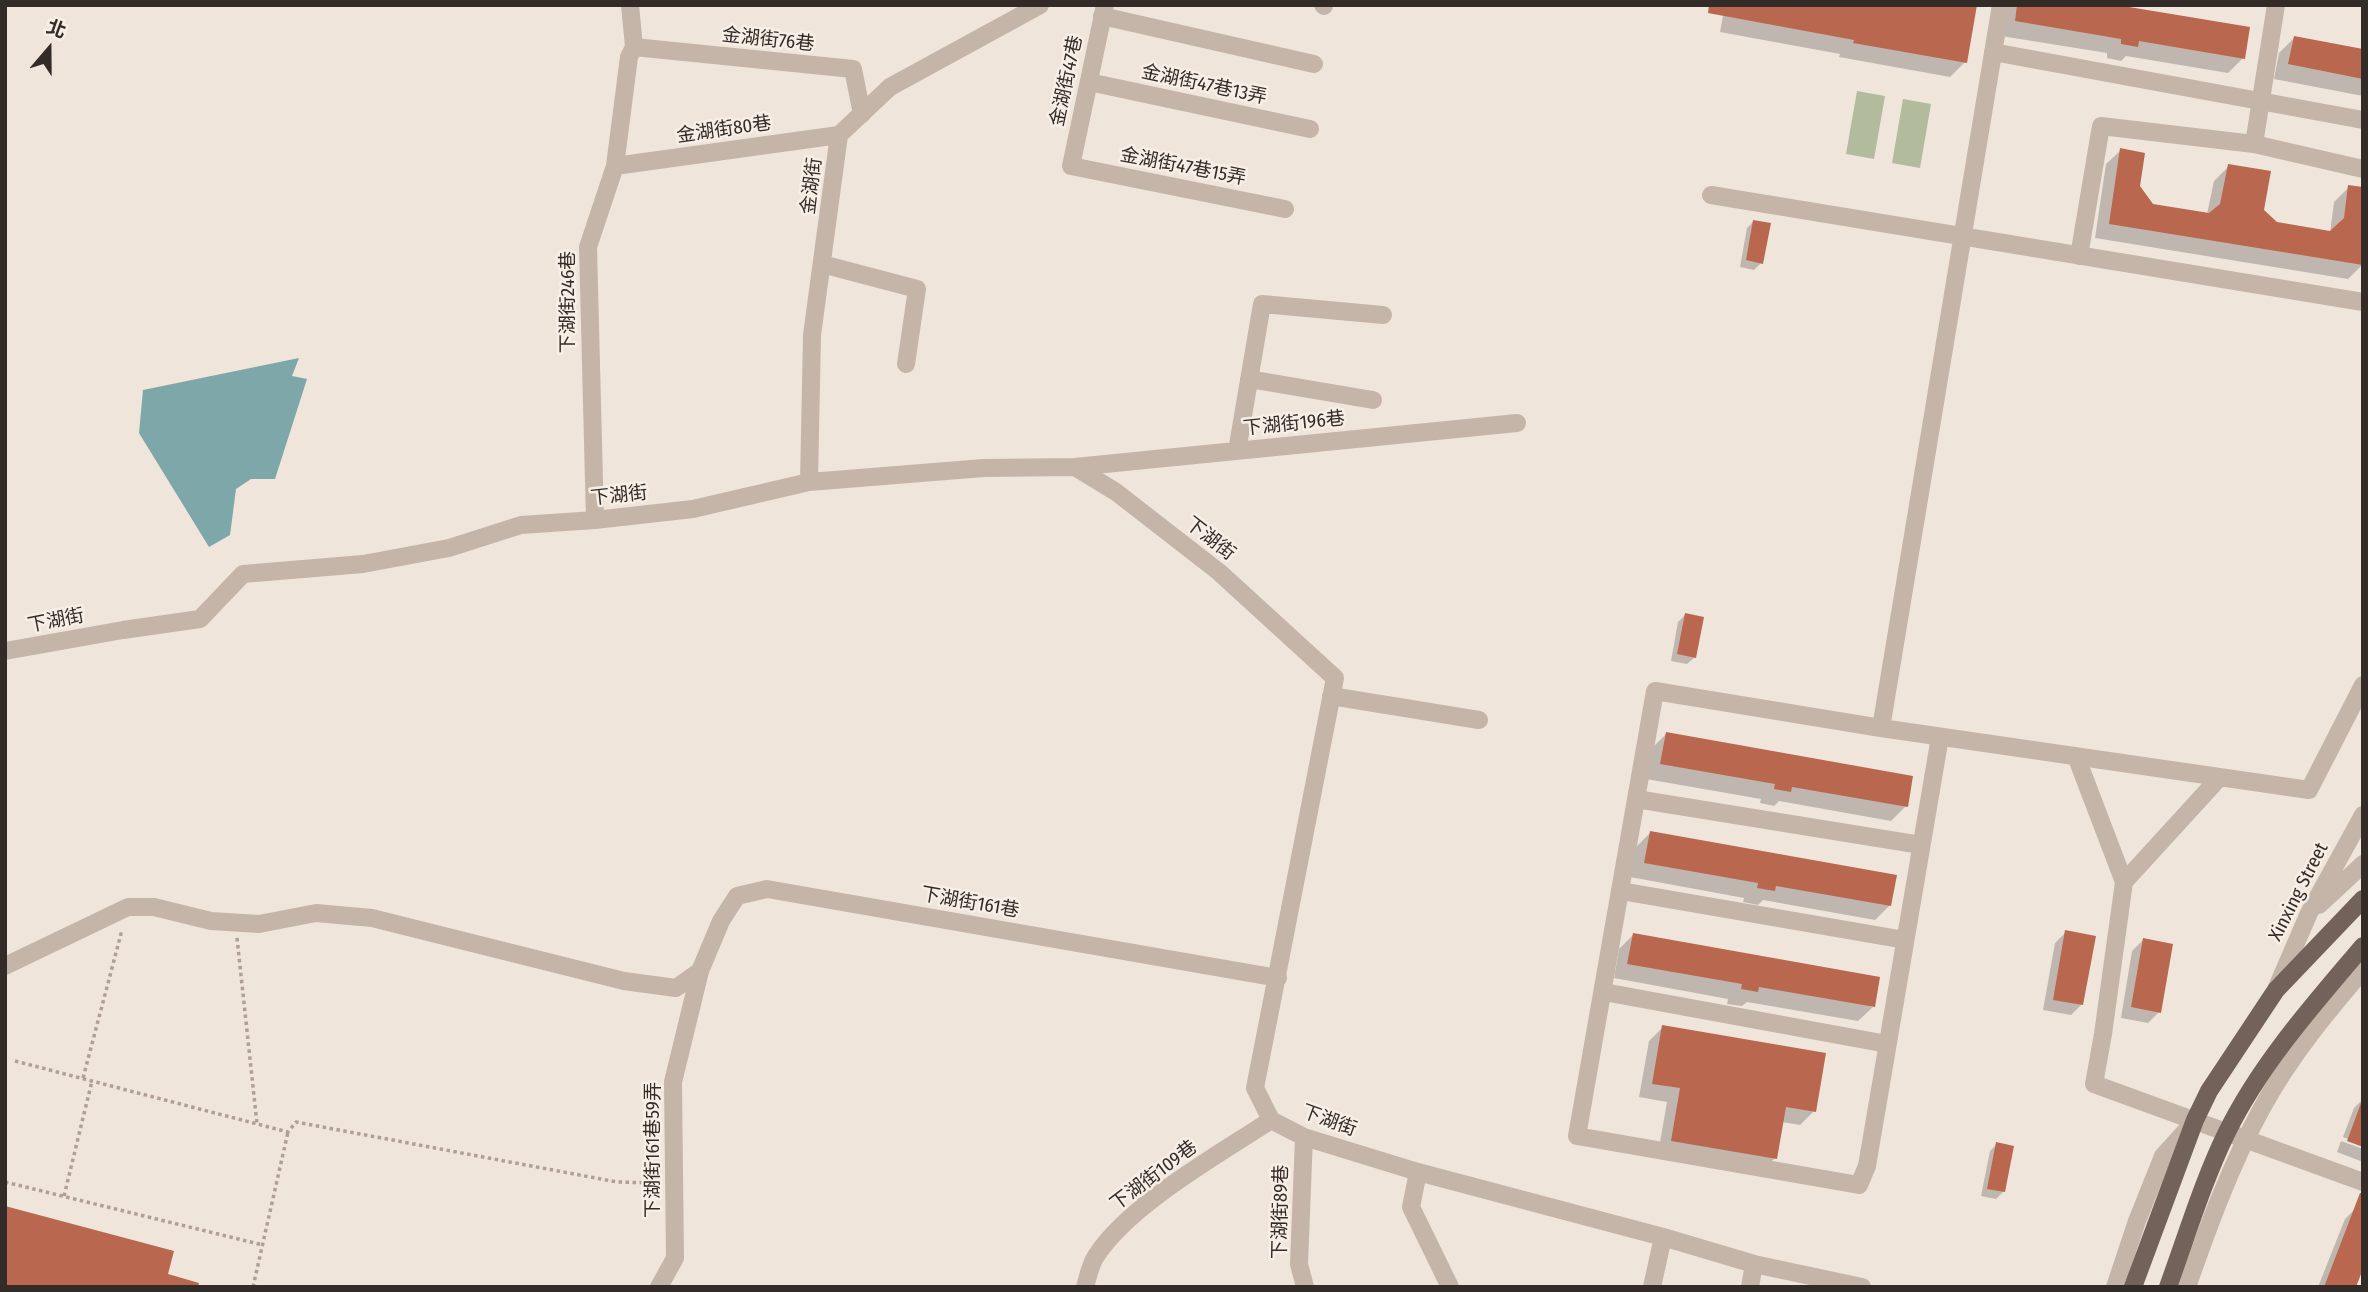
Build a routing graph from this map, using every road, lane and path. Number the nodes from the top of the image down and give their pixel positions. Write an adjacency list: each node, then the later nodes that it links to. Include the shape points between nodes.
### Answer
1 (630, 5): 6 (street, 下湖街246巷)
2 (1040, 5): 11 (street, 金湖街, via 890,86)
3 (2001, 5): 7 (street)
4 (2276, 5): 10 (street)
5 (1103, 11): 8 (street); 9 (street, 金湖街47巷)
6 (634, 47): 11 (street, 金湖街76巷, via 853,69); 16 (street, 下湖街246巷)
7 (1993, 52): 10 (street); 21 (street)
8 (1314, 64)
9 (1089, 82): 13 (street, 金湖街47巷13弄); 17 (street, 金湖街47巷)
10 (2260, 101): 12 (street); 15 (street)
11 (862, 114): 14 (street, 金湖街)
12 (2363, 120)
13 (1310, 130)
14 (839, 135): 16 (street, 金湖街80巷); 23 (street, 金湖街)
15 (2254, 144): 18 (street); 22 (street, via 2101,126)
16 (615, 166): 33 (street, 下湖街246巷, via 588,247)
17 (1071, 166): 20 (street, 金湖街47巷15弄)
18 (2363, 169)
19 (1711, 195): 21 (street)
20 (1286, 209)
21 (1962, 237): 22 (street); 38 (street)
22 (2079, 256): 24 (street)
23 (822, 264): 26 (street, via 917,289); 32 (street, 金湖街, via 812,335)
24 (2363, 302)
25 (1383, 315): 27 (street, via 1262,304)
26 (906, 364)
27 (1249, 379): 28 (street); 30 (street)
28 (1373, 400)
29 (1517, 423): 30 (street, 下湖街196巷)
30 (1237, 451): 31 (street, 下湖街196巷)
31 (1075, 467): 32 (street, 下湖街, via 984,468); 36 (street, 下湖街, via 1116,492 1229,581 1335,678)
32 (809, 482): 33 (street, 下湖街, via 692,509)
33 (595, 520): 34 (street, 下湖街, via 521,525 449,548 363,564 243,574 200,619)
34 (5, 652)
35 (2363, 685): 41 (street, via 2309,790)
36 (1331, 696): 37 (street); 57 (street, 下湖街)
37 (1479, 720)
38 (1881, 728): 39 (street); 42 (street, via 1655,691)
39 (1940, 737): 40 (street); 44 (street)
40 (2076, 756): 41 (street); 46 (street)
41 (2220, 777): 46 (street)
42 (1636, 799): 44 (street); 47 (street)
43 (2363, 815): 50 (street, Xinxing Street)
44 (1921, 845): 52 (street)
45 (2363, 864): 50 (street)
46 (2124, 882): 65 (street, via 2094,1084)
47 (1621, 891): 52 (street); 59 (street)
48 (2363, 899): 58 (main road)
49 (128, 907): 51 (street, via 154,907); 54 (street); 62 (path)
50 (2309, 913): 58 (street, Xinxing Street)
51 (235, 922): 56 (street, via 258,924 316,913 372,918 624,981 676,988); 66 (path)
52 (1905, 940): 60 (street)
53 (2363, 946): 68 (main road, via 2295,1026)
54 (5, 966)
55 (2363, 970): 70 (street, via 2293,1059)
56 (700, 971): 57 (street, 下湖街161巷, via 721,921 737,897 767,889); 74 (street, 下湖街161巷59弄, via 673,1082)
57 (1278, 978): 64 (street, 下湖街, via 1255,1088)
58 (2276, 989): 65 (main road, via 2235,1048)
59 (1604, 992): 60 (street); 60 (street, via 1577,1136 1859,1185 1867,1166)
60 (1887, 1044)
61 (15, 1061): 62 (path)
62 (83, 1079): 63 (path)
63 (92, 1081): 66 (path); 75 (path)
64 (1271, 1120): 69 (street, 下湖街); 81 (street, 下湖街109巷, via 1121,1225 1095,1258)
65 (2195, 1120): 68 (street); 87 (street, via 2163,1156); 88 (main road)
66 (257, 1124): 67 (path)
67 (288, 1132): 74 (path, via 296,1122 617,1182); 77 (path)
68 (2228, 1132): 70 (street); 89 (main road)
69 (1304, 1138): 71 (street, 下湖街); 82 (street, 下湖街89巷, via 1300,1264)
70 (2247, 1139): 73 (street); 90 (street)
71 (1418, 1172): 76 (street, 下湖街); 83 (street, via 1410,1207)
72 (5, 1182): 75 (path)
73 (2363, 1182)
74 (674, 1183): 80 (street, 下湖街161巷59弄, via 675,1258)
75 (64, 1196): 77 (path)
76 (1663, 1237): 78 (street, 下湖街); 84 (street)
77 (263, 1245): 79 (path)
78 (1754, 1264): 85 (street); 86 (street, 下湖街)
79 (253, 1287)
80 (659, 1287)
81 (1085, 1287)
82 (1305, 1287)
83 (1450, 1287)
84 (1653, 1287)
85 (1750, 1287)
86 (1862, 1287)
87 (2115, 1287)
88 (2133, 1287)
89 (2168, 1287)
90 (2188, 1287)

